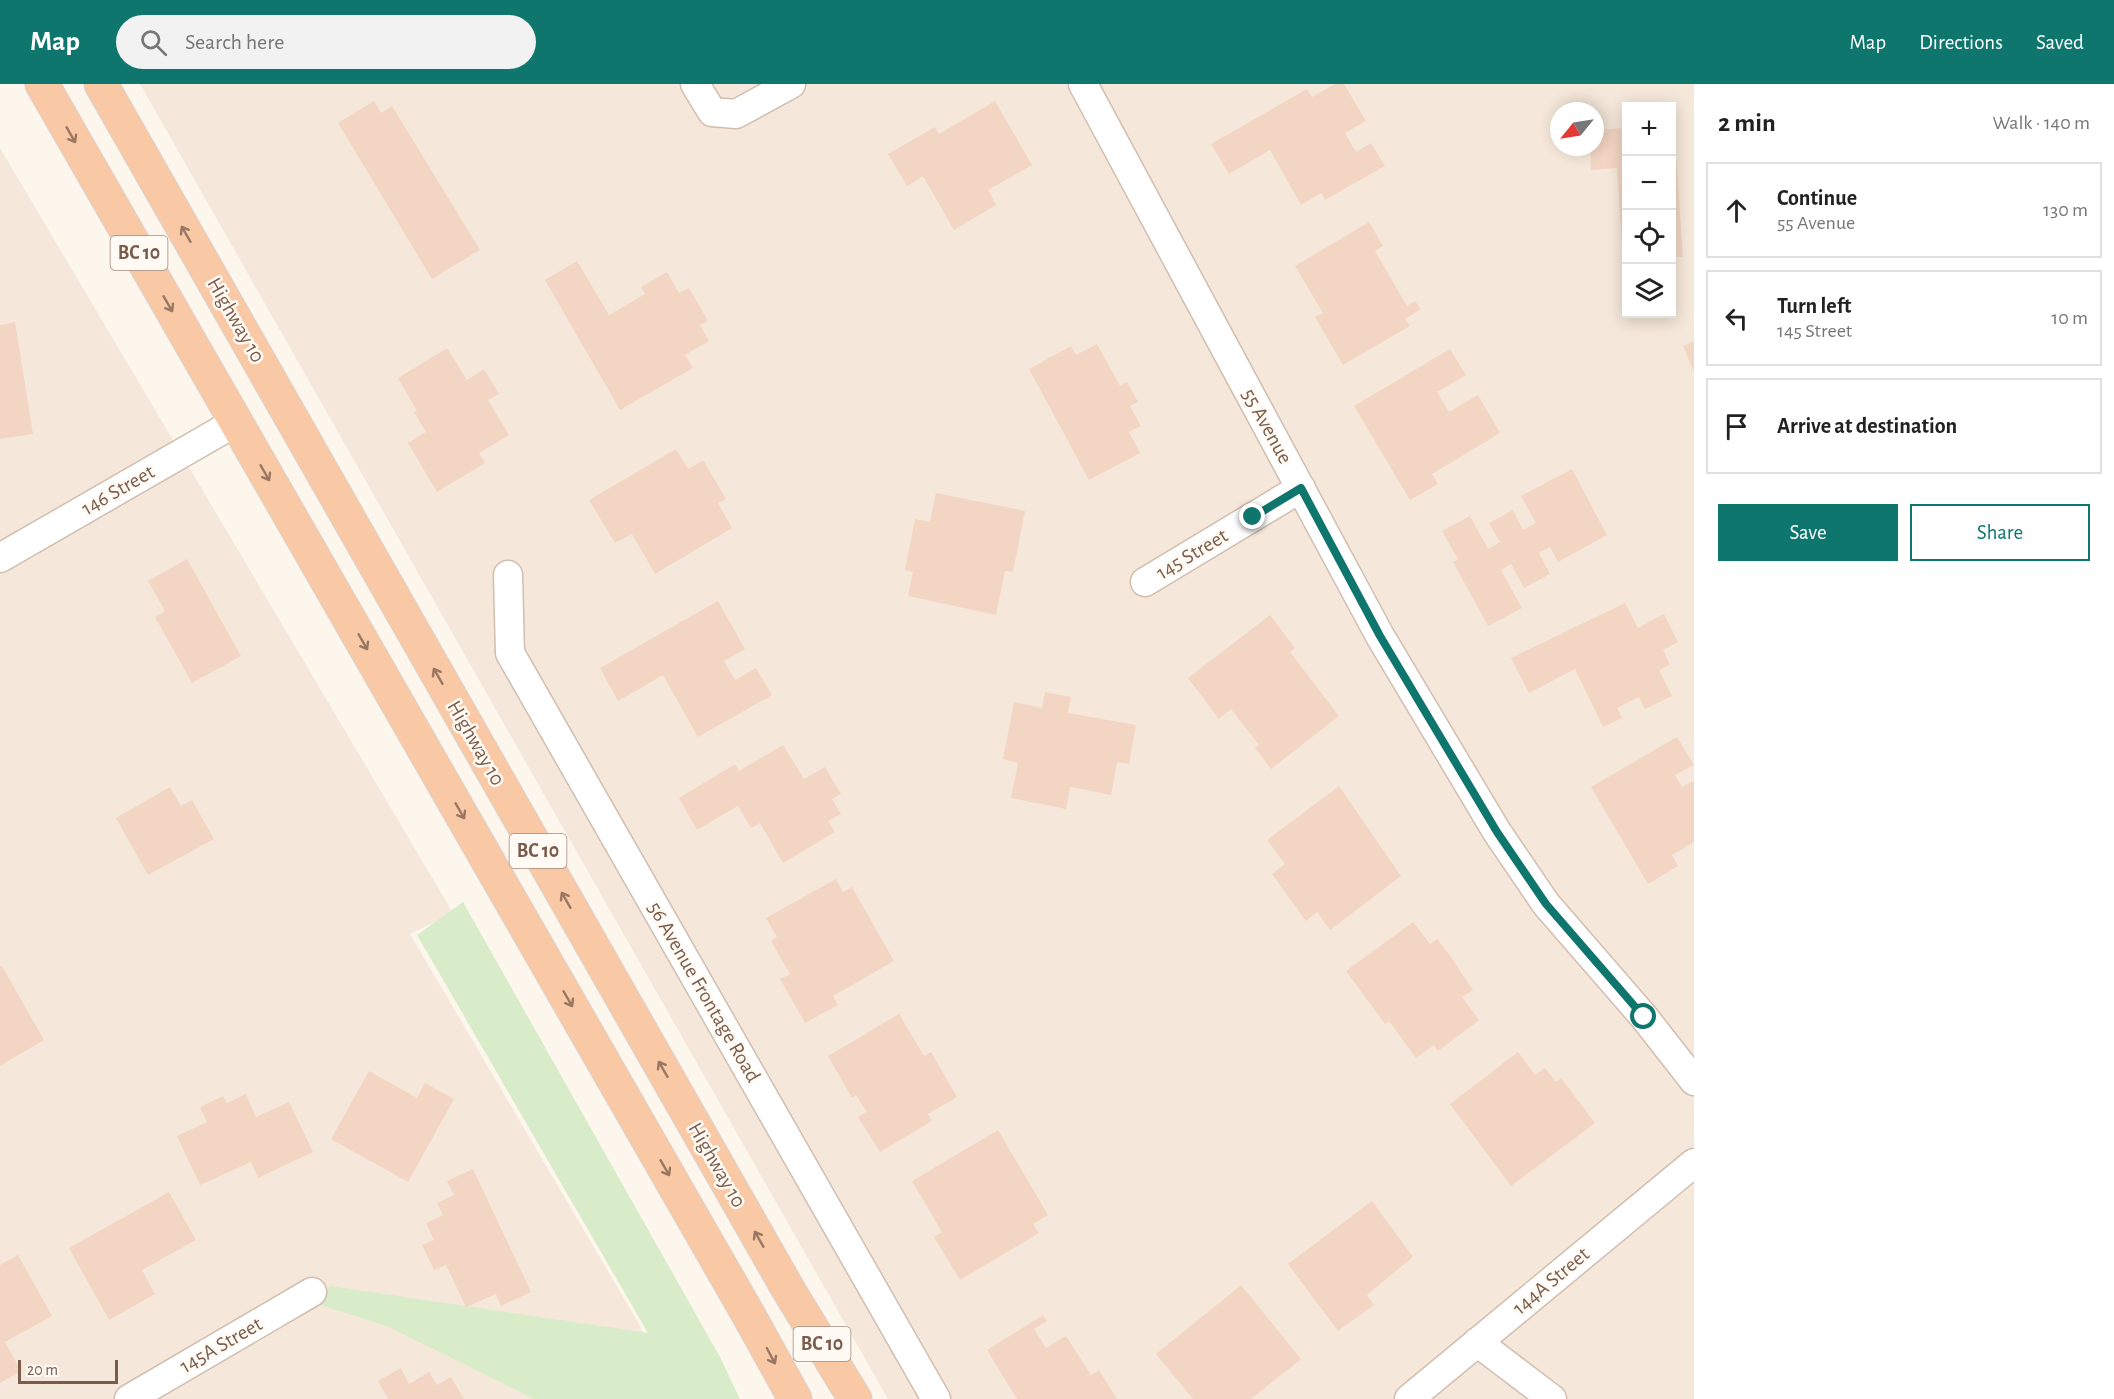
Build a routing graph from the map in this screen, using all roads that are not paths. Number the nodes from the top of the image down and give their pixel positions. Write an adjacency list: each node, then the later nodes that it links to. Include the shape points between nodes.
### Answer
1 (42, 84): 6 (highway, BC 10, one-way to 6)
2 (101, 84): 17 (highway, Highway 10 / BC 10, one-way to 2, via 788,1289)
3 (695, 84): 4 (street, via 711,112 736,114)
4 (791, 84)
5 (1083, 84): 7 (street, 55 Avenue)
6 (236, 422): 8 (street, 146 Street); 16 (highway, BC 10, one-way to 16)
7 (1301, 488): 10 (street, 145 Street); 11 (street, 55 Avenue, via 1380,636 1497,832 1546,904)
8 (0, 558)
9 (508, 575): 18 (street, 56 Avenue Frontage Road, via 510,653)
10 (1145, 582)
11 (1694, 1081)
12 (1694, 1163): 14 (street, 144A Street)
13 (312, 1292): 15 (street, 145A Street)
14 (1477, 1342): 19 (street, 144A Street); 20 (street)
15 (129, 1399)
16 (795, 1399)
17 (855, 1399)
18 (936, 1399)
19 (1408, 1399)
20 (1552, 1399)

